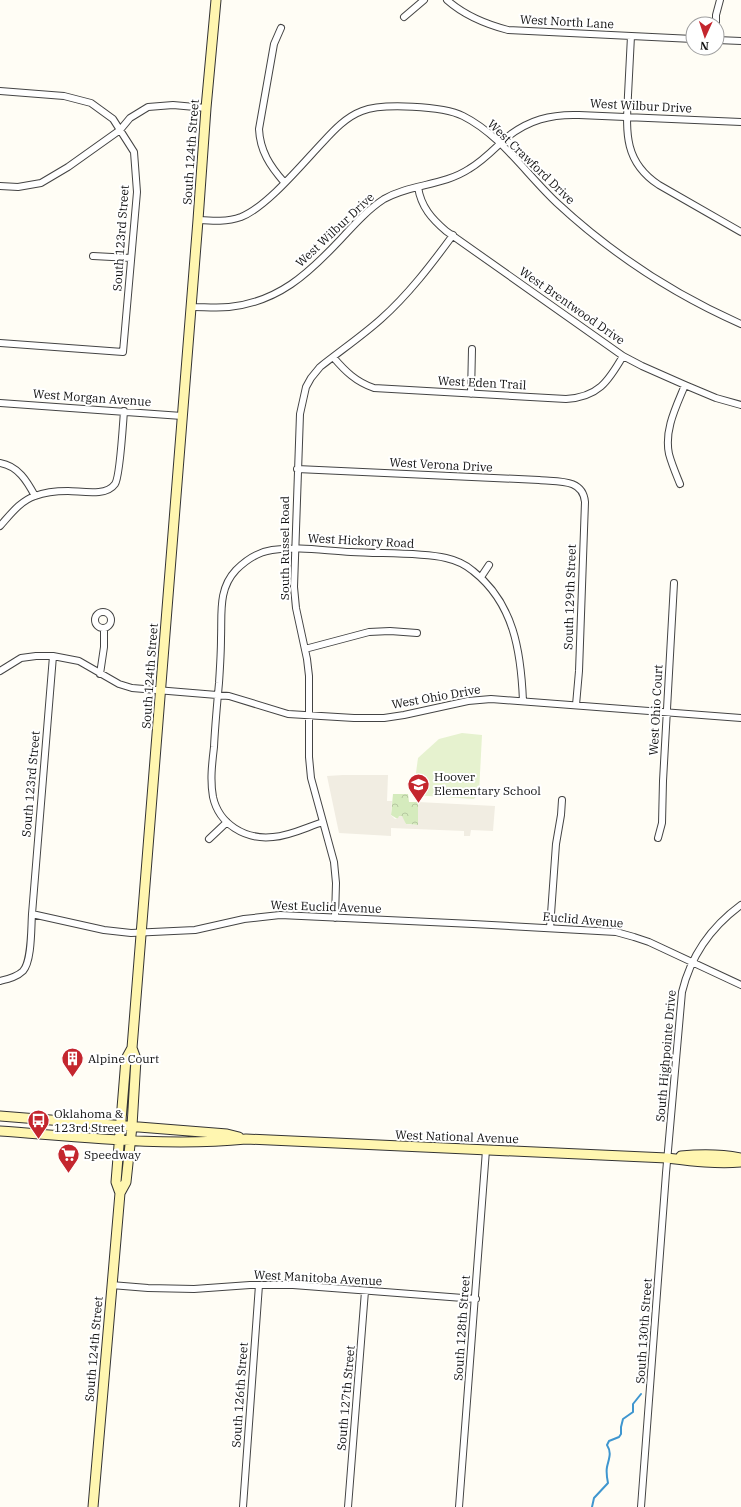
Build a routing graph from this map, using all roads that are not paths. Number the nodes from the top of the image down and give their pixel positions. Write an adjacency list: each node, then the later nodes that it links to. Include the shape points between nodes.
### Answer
1 (216, 0): 13 (street, South 124th Street)
2 (424, 0): 6 (street)
3 (447, 0): 8 (street, West North Lane, via 475,19 508,30)
4 (720, 0): 5 (street)
5 (716, 16)
6 (404, 18)
7 (282, 28): 18 (street, via 274,44 260,136 266,159)
8 (631, 36): 9 (street, West North Lane); 14 (street)
9 (685, 39)
10 (725, 40): 11 (street)
11 (741, 41)
12 (0, 91): 16 (street, South 123rd Street, via 57,95 91,103 113,119)
13 (206, 108): 16 (street, via 173,104 148,107 130,118); 21 (street, South 124th Street)
14 (627, 117): 15 (street, West Wilbur Drive); 17 (street, West Wilbur Drive, via 569,114 544,117 523,126); 22 (street, via 628,143 637,165 647,177)
15 (741, 122)
16 (120, 130): 19 (street, via 41,183 18,187); 25 (street, South 123rd Street, via 134,152 137,192)
17 (500, 144): 18 (street, West Crawford Drive, via 461,115 422,108 375,108 362,111 344,121); 20 (street, West Wilbur Drive, via 459,175); 27 (street, West Crawford Drive, via 555,201 626,260 690,300)
18 (284, 182): 21 (street, West Crawford Drive, via 262,204 242,216 219,221)
19 (0, 186)
20 (418, 187): 23 (street, West Brentwood Drive, via 428,212 438,224); 26 (street, West Wilbur Drive, via 392,195 375,206 322,260 287,288 247,304 229,307)
21 (198, 220): 26 (street, South 124th Street)
22 (741, 232)
23 (453, 235): 30 (street, West Brentwood Drive); 31 (street, South Russel Road, via 388,313)
24 (93, 256): 25 (street)
25 (131, 258): 28 (street, South 123rd Street, via 123,352)
26 (192, 306): 37 (street, South 124th Street)
27 (741, 324)
28 (0, 343)
29 (472, 349): 33 (street)
30 (623, 356): 32 (street, West Brentwood Drive); 33 (street, West Eden Trail, via 601,388 584,396 566,399)
31 (333, 357): 33 (street, West Eden Trail, via 349,375 374,388); 39 (street, South Russel Road, via 308,381 300,414)
32 (685, 385): 35 (street, West Brentwood Drive); 40 (street, via 669,432 669,454)
33 (471, 394)
34 (0, 403): 36 (street, West Morgan Avenue)
35 (741, 406)
36 (124, 411): 37 (street, West Morgan Avenue); 42 (street, via 115,484 108,490 93,493 53,491)
37 (182, 416): 54 (street, South 124th Street)
38 (0, 462): 42 (street, via 22,475)
39 (297, 469): 41 (street, West Verona Drive, via 539,480 575,484); 44 (street, South Russel Road)
40 (680, 484)
41 (582, 490): 57 (street, South 129th Street, via 585,502)
42 (35, 496): 43 (street, via 19,506)
43 (0, 526)
44 (294, 549): 46 (street, West Hickory Road, via 439,557 460,563); 50 (street, South Russel Road, via 296,608); 55 (street, West Hickory Road, via 272,550 253,556 237,569 227,584 221,605 222,639)
45 (489, 565): 46 (street)
46 (480, 577): 56 (street, West Hickory Road, via 496,596 511,623 521,667)
47 (674, 584): 58 (street, West Ohio Court)
48 (104, 628): 53 (street)
49 (417, 633): 50 (street, via 369,632)
50 (304, 649): 59 (street, South Russel Road, via 309,676)
51 (53, 656): 52 (street, West Ohio Drive, via 21,658); 53 (street, West Ohio Drive, via 79,661); 67 (street, South 123rd Street)
52 (0, 671)
53 (100, 674): 54 (street, West Ohio Drive, via 132,688)
54 (161, 691): 55 (street, West Ohio Drive); 71 (street, South 124th Street)
55 (218, 695): 59 (street, West Ohio Drive, via 241,699 288,714); 62 (street, West Hickory Road, via 212,784 215,804)
56 (523, 701): 57 (street, West Ohio Drive); 59 (street, West Ohio Drive, via 478,700 384,718)
57 (576, 705): 58 (street, West Ohio Drive)
58 (668, 712): 60 (street, West Ohio Drive); 64 (street, West Ohio Court, via 662,823)
59 (309, 716): 63 (street, South Russel Road, via 308,749 311,778)
60 (741, 718)
61 (562, 800): 70 (street)
62 (227, 822): 63 (street, via 240,832 263,838 277,837); 65 (street)
63 (323, 822): 68 (street, South Russel Road, via 334,862)
64 (658, 838)
65 (209, 839)
66 (741, 905): 72 (street, South Highpointe Drive, via 712,930)
67 (32, 914): 71 (street, West Euclid Avenue, via 104,930); 73 (street, via 28,963 23,971 11,979)
68 (335, 918): 69 (street, West Euclid Avenue); 71 (street, West Euclid Avenue, via 270,916 195,930)
69 (466, 924): 70 (street, Euclid Avenue)
70 (550, 928): 72 (street, Euclid Avenue, via 627,934)
71 (142, 933): 75 (street, South 124th Street)
72 (692, 962): 74 (street, Euclid Avenue); 84 (street, South Highpointe Drive, via 684,983 680,1008)
73 (0, 981)
74 (741, 985)
75 (132, 1048): 77 (street, South 124th Street, via 126,1059); 78 (street, South 124th Street, via 136,1059)
76 (0, 1116): 77 (street, West National Avenue)
77 (120, 1126): 78 (street, West National Avenue); 80 (street, South 124th Street)
78 (132, 1126): 81 (street, West National Avenue, via 227,1134); 82 (street, South 124th Street)
79 (0, 1131): 80 (street, West National Avenue)
80 (119, 1139): 82 (street, West National Avenue); 87 (street, South 124th Street, via 116,1182)
81 (246, 1139): 82 (street, West National Avenue); 83 (street, West National Avenue)
82 (131, 1140): 87 (street, South 124th Street, via 126,1182)
83 (486, 1150): 84 (street, West National Avenue); 91 (street, South 128th Street)
84 (667, 1158): 85 (street, West National Avenue, via 712,1154); 86 (street, West National Avenue); 96 (street, South 130th Street)
85 (741, 1158)
86 (741, 1162)
87 (120, 1194): 88 (street, South 124th Street)
88 (111, 1285): 89 (street, West Manitoba Avenue, via 148,1288); 92 (street, South 124th Street)
89 (259, 1285): 90 (street, West Manitoba Avenue); 93 (street, South 126th Street)
90 (365, 1291): 91 (street, West Manitoba Avenue); 94 (street, South 127th Street)
91 (476, 1299): 95 (street, South 128th Street)
92 (93, 1507)
93 (243, 1507)
94 (348, 1507)
95 (459, 1507)
96 (641, 1507)

